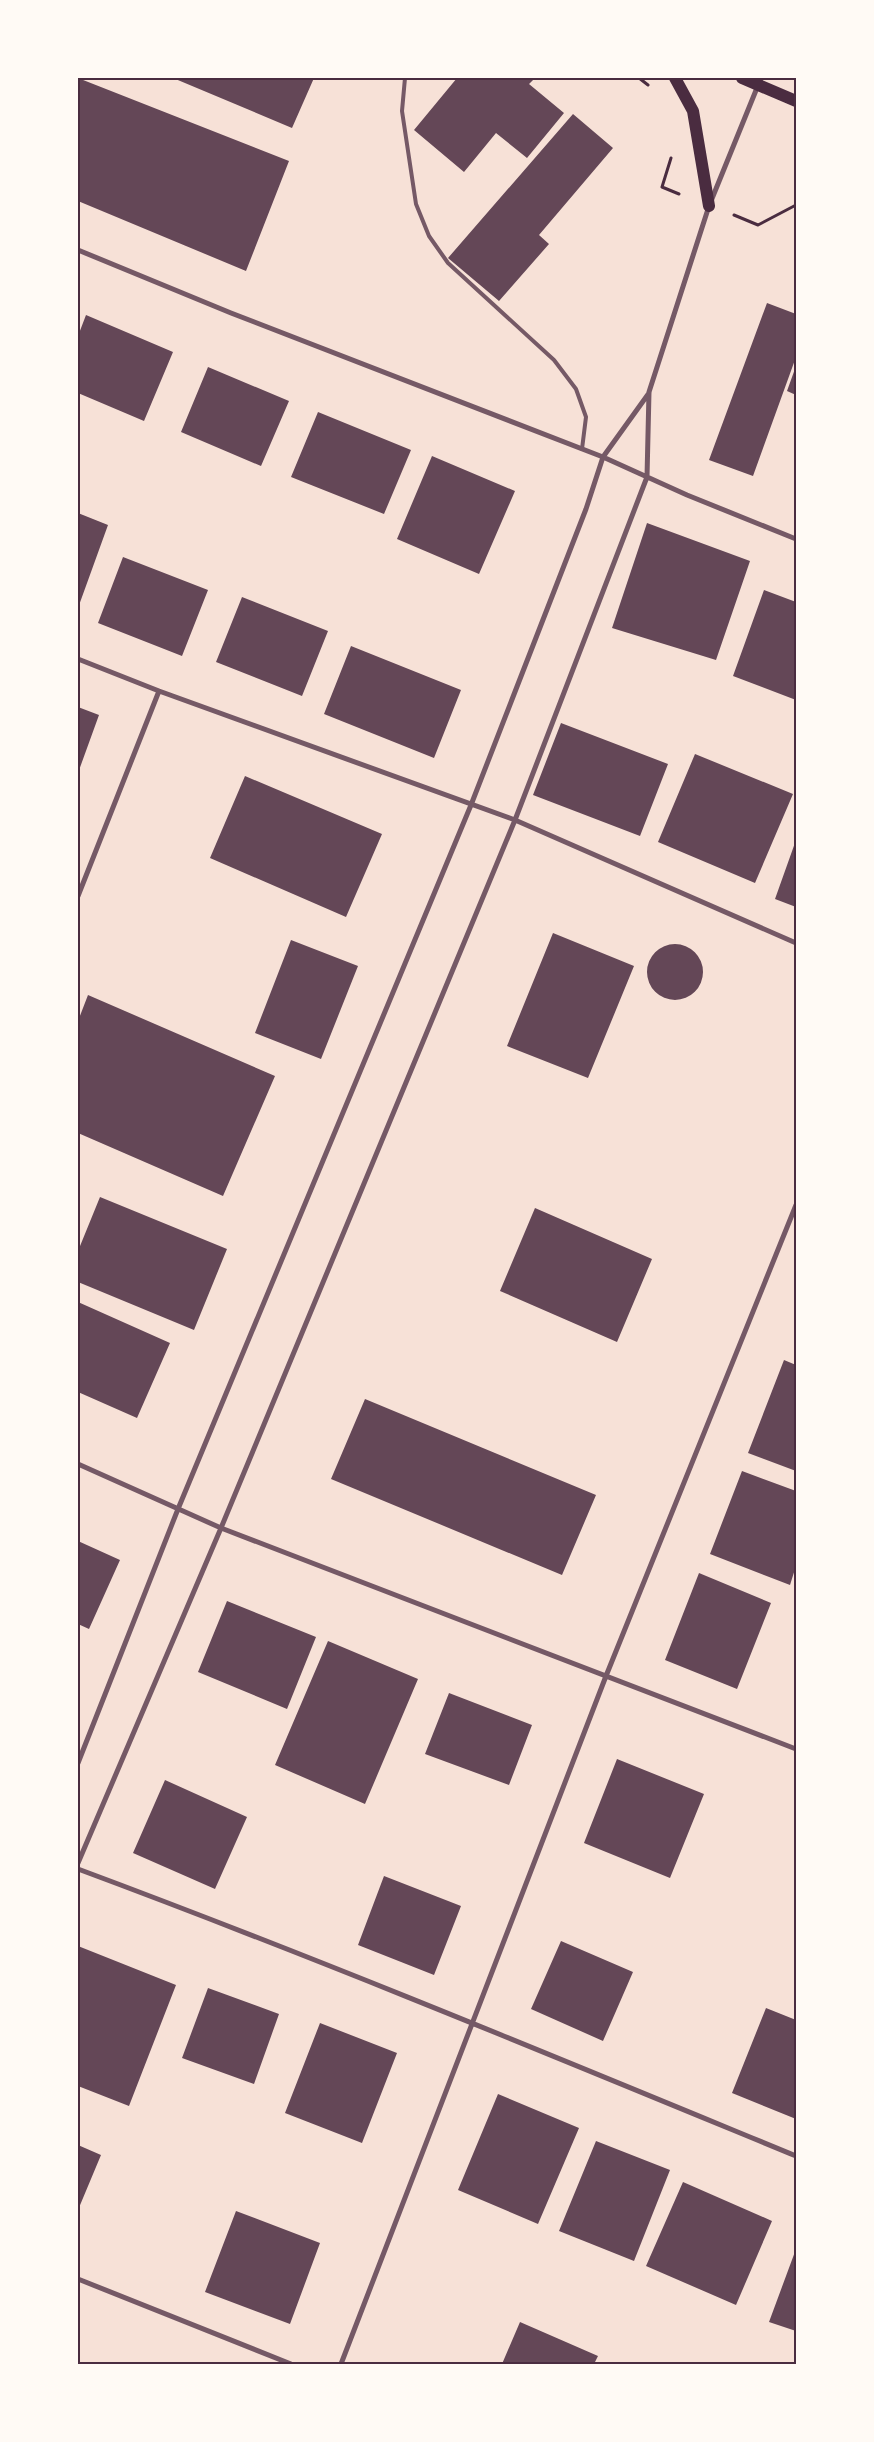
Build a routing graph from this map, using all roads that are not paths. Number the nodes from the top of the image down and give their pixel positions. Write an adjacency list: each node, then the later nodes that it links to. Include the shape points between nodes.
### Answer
1 (405, 78): 9 (lane, via 402,111 416,204 429,236 448,263 554,360 576,390 586,417)
2 (675, 78): 6 (main road, via 692,111)
3 (742, 78): 4 (main road)
4 (760, 81): 5 (main road); 6 (street)
5 (796, 101)
6 (709, 206): 8 (street)
7 (78, 250): 9 (street)
8 (649, 392): 10 (street); 11 (street)
9 (582, 449): 10 (street)
10 (603, 457): 11 (street); 15 (street, via 586,509)
11 (647, 477): 12 (street); 16 (street)
12 (796, 539)
13 (78, 659): 14 (street)
14 (158, 691): 15 (street); 17 (street)
15 (471, 805): 16 (street); 21 (street)
16 (515, 820): 18 (street); 22 (street)
17 (78, 896)
18 (796, 943)
19 (796, 1205): 23 (street)
20 (78, 1464): 21 (street)
21 (178, 1509): 22 (street); 25 (street)
22 (221, 1528): 23 (street); 26 (street)
23 (606, 1676): 24 (street); 28 (street)
24 (796, 1749)
25 (78, 1763)
26 (78, 1863)
27 (78, 1869): 28 (street)
28 (473, 2023): 29 (street); 32 (street)
29 (796, 2156)
30 (78, 2279): 31 (street)
31 (291, 2364)
32 (341, 2364)

